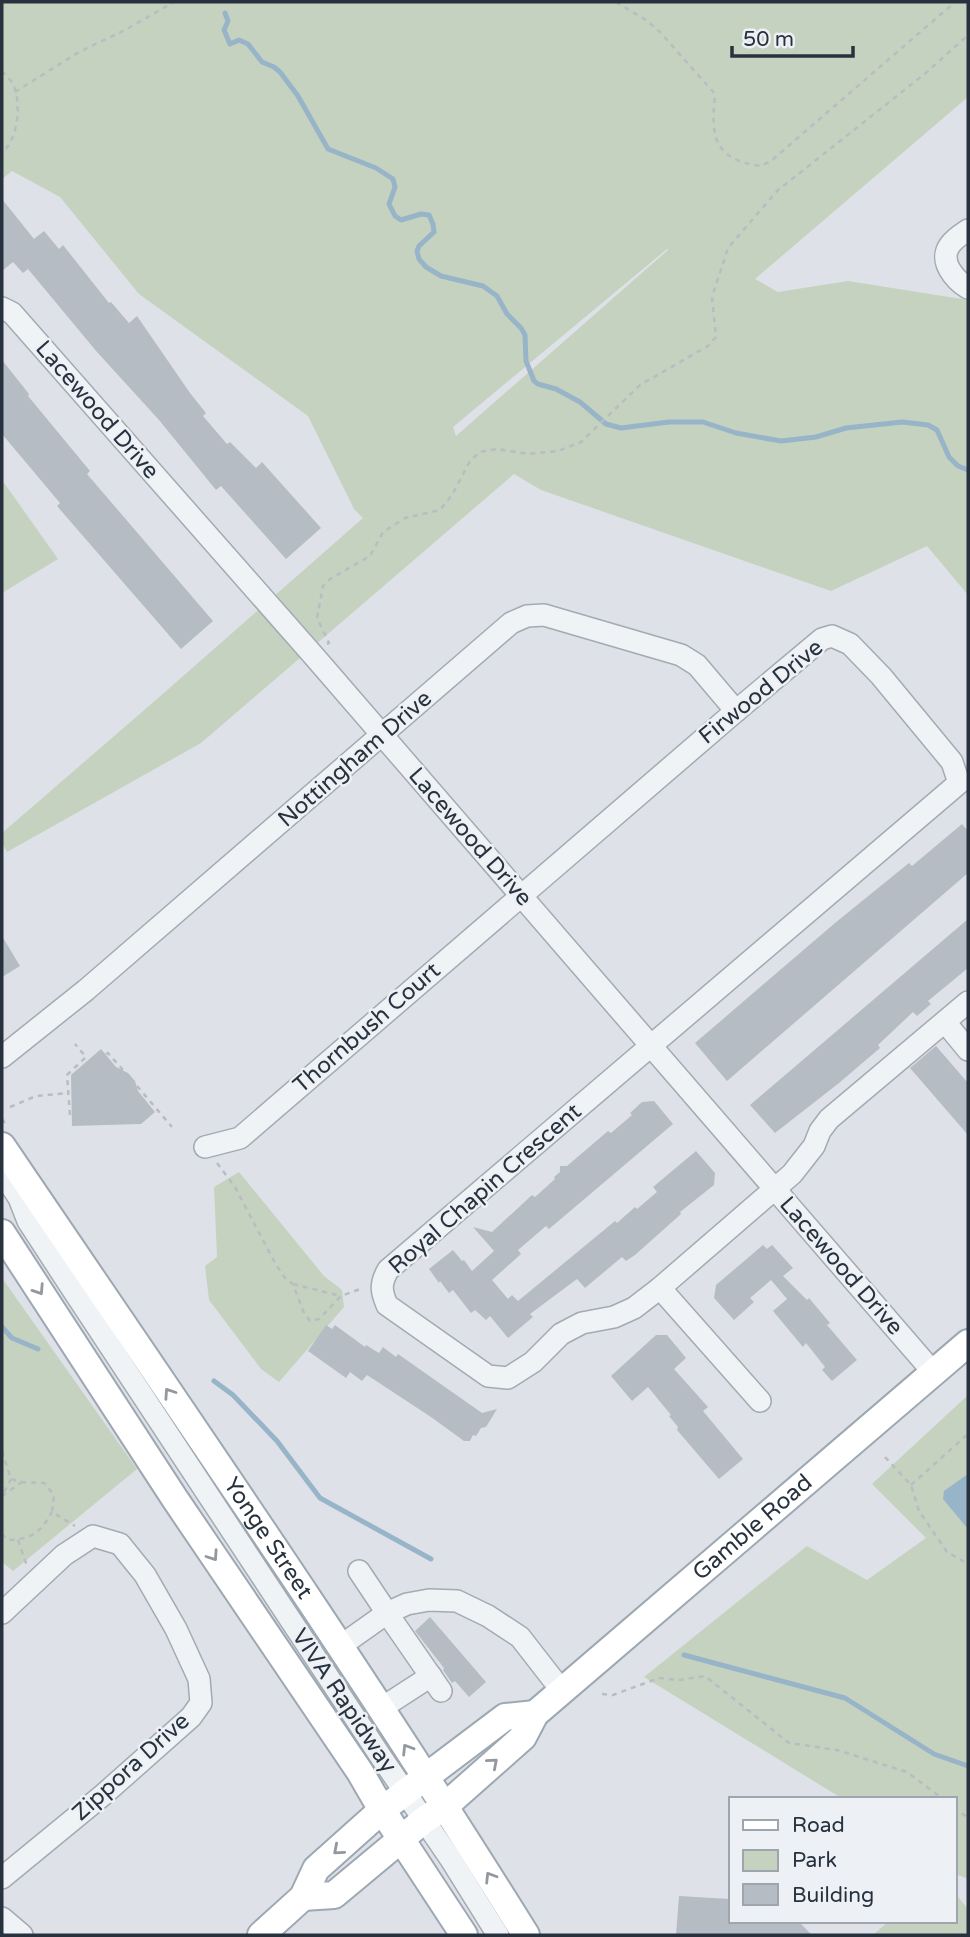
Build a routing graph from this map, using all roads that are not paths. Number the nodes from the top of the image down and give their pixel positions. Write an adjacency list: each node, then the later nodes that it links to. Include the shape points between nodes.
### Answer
1 (968, 230): 2 (street, via 946,254 952,274)
2 (968, 288)
3 (2, 308): 5 (street, Lacewood Drive, via 12,313)
4 (736, 711): 5 (street, Nottingham Drive, via 697,665 681,655 544,615 527,616 511,623); 6 (street, Firwood Drive, via 822,639 832,636 850,644 881,676 952,762); 7 (street, Firwood Drive)
5 (382, 735): 7 (street, Lacewood Drive); 12 (street, Nottingham Drive)
6 (963, 786): 10 (street, Firwood Drive)
7 (521, 896): 10 (street, Lacewood Drive); 14 (street, Thornbush Court, via 240,1138)
8 (968, 1002): 9 (street, Royal Chapin Crescent)
9 (944, 1022): 11 (street); 16 (street, Royal Chapin Crescent, via 829,1119 804,1160)
10 (650, 1046): 16 (street, Lacewood Drive); 20 (street, Royal Chapin Crescent, via 388,1270 382,1292 387,1305 488,1376 508,1378 561,1335 582,1323 634,1308)
11 (968, 1049)
12 (2, 1057)
13 (4, 1135): 27 (main road, Yonge Street, one-way to 13)
14 (205, 1147)
15 (2, 1172): 18 (street, VIVA Rapidway)
16 (774, 1188): 20 (street, Royal Chapin Crescent); 22 (street, Lacewood Drive)
17 (2, 1192): 18 (street, VIVA Rapidway)
18 (28, 1221): 31 (street, VIVA Rapidway, via 381,1757)
19 (2, 1233): 32 (main road, one-way to 32)
20 (660, 1288): 23 (street)
21 (968, 1343): 22 (main road, Gamble Road)
22 (933, 1372): 28 (main road, Gamble Road)
23 (760, 1401)
24 (359, 1571): 26 (street)
25 (2, 1613): 35 (street, Zippora Drive, via 64,1555 93,1536 120,1544 145,1574 176,1629 199,1679 201,1703 103,1795)
26 (387, 1613): 27 (street); 28 (street, via 429,1600 457,1601 520,1637); 29 (street, via 436,1683)
27 (339, 1647): 29 (main road, Yonge Street)
28 (562, 1691): 30 (main road, Gamble Road)
29 (380, 1709): 31 (main road, Yonge Street, one-way to 29)
30 (535, 1714): 31 (main road, via 505,1717); 33 (main road, Gamble Road, one-way to 30, via 523,1737)
31 (415, 1785): 32 (main road); 33 (main road, Yonge Street)
32 (382, 1810): 34 (main road); 36 (main road, one-way to 36, via 316,1869)
33 (434, 1813): 34 (main road, Gamble Road); 41 (street, via 450,1858); 42 (main road, Yonge Street, one-way to 33)
34 (401, 1839): 36 (main road, Gamble Road, via 334,1895); 40 (main road)
35 (2, 1878)
36 (303, 1897): 39 (main road)
37 (2, 1918): 38 (street)
38 (22, 1935)
39 (261, 1935)
40 (464, 1935)
41 (498, 1935)
42 (526, 1935)

